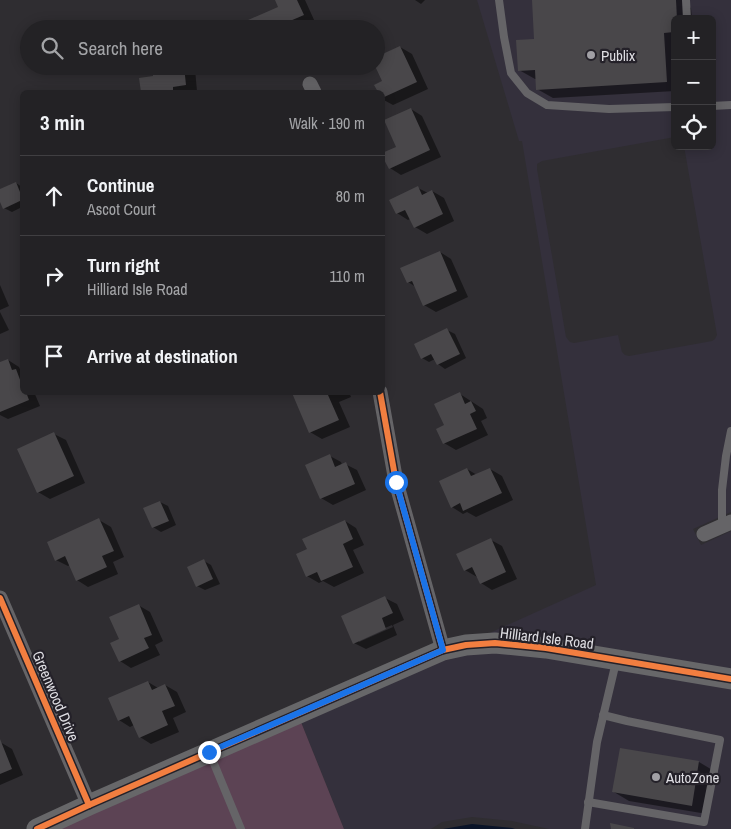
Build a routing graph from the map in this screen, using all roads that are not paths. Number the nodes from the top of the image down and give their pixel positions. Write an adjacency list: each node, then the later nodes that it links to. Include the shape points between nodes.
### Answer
1 (499, 0): 6 (lane, via 511,73 527,93 547,105 609,109)
2 (686, 0): 3 (lane)
3 (687, 15)
4 (731, 105): 5 (lane)
5 (716, 106)
6 (671, 107)
7 (381, 395): 12 (street, via 396,482)
8 (731, 431): 9 (lane, via 722,490)
9 (726, 524): 10 (street)
10 (704, 534)
11 (0, 598): 18 (street, Greenwood Drive)
12 (443, 650): 13 (street, Hilliard Isle Road, via 495,643); 16 (street, Hilliard Isle Road)
13 (616, 660): 14 (street, Hilliard Isle Road); 15 (lane)
14 (731, 680)
15 (603, 715): 17 (lane); 19 (lane, via 720,740)
16 (209, 752): 18 (street, Hilliard Isle Road); 21 (lane)
17 (588, 802): 19 (lane); 22 (lane)
18 (89, 804): 20 (street, Hilliard Isle Road)
19 (703, 826)
20 (37, 829)
21 (241, 829)
22 (585, 829)

